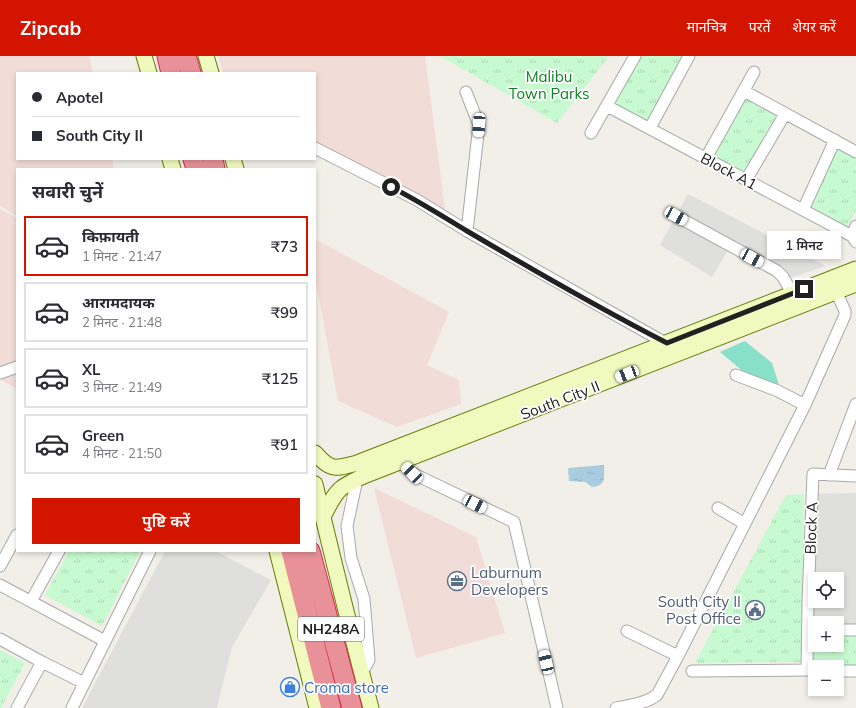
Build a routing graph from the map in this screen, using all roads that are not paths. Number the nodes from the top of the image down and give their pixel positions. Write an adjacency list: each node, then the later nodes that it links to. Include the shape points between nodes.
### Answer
1 (144, 56): 7 (main road)
2 (167, 56): 8 (highway)
3 (186, 56): 9 (highway)
4 (206, 56): 10 (main road)
5 (635, 56): 14 (street)
6 (689, 56): 16 (street)
7 (149, 72)
8 (171, 72)
9 (191, 72)
10 (211, 72)
11 (754, 72): 12 (street)
12 (744, 91): 15 (street); 21 (street)
13 (466, 92): 25 (street, via 479,125)
14 (607, 106): 16 (street, Block A1); 17 (street)
15 (785, 114): 18 (street); 22 (street)
16 (650, 128): 21 (street, Block A1)
17 (591, 133)
18 (835, 140): 20 (street); 23 (street)
19 (316, 149): 25 (street, via 417,200)
20 (856, 152)
21 (706, 158): 22 (street, Block A1)
22 (746, 180): 23 (street, Block A1)
23 (803, 210): 26 (street, Block A1)
24 (676, 216): 30 (street, via 777,271)
25 (467, 231): 31 (street)
26 (854, 235)
27 (856, 269): 29 (main road, South City II)
28 (856, 284): 29 (main road, South City II)
29 (833, 286): 30 (main road, South City II); 32 (main road, South City II); 37 (street, via 845,315)
30 (792, 293): 31 (main road, South City II)
31 (667, 343): 32 (street); 39 (main road, South City II)
32 (680, 354): 39 (main road, South City II)
33 (16, 367): 34 (street)
34 (0, 373)
35 (736, 375): 37 (street, via 778,391)
36 (856, 404): 40 (street)
37 (805, 405): 46 (street)
38 (316, 454): 39 (main road, South City II, via 324,463 340,468)
39 (397, 455): 42 (main road, South City II); 77 (street, via 412,473 514,522)
40 (829, 475): 41 (street, Block A); 56 (street, Block A, via 813,474)
41 (856, 476)
42 (357, 479): 45 (main road, South City II, via 337,491); 68 (street, via 347,526 351,558 364,598 369,660)
43 (316, 488): 45 (main road)
44 (718, 508): 46 (street)
45 (323, 517): 68 (main road)
46 (745, 524): 62 (street)
47 (16, 537): 53 (street)
48 (58, 552): 55 (street)
49 (150, 552): 61 (street)
50 (277, 552): 73 (main road)
51 (291, 552): 74 (highway, NH248A)
52 (310, 552): 75 (highway, NH248A)
53 (0, 566)
54 (0, 585): 55 (street)
55 (31, 601): 61 (street)
56 (811, 616)
57 (844, 630): 58 (street)
58 (856, 630)
59 (627, 631): 62 (street)
60 (0, 639): 63 (street)
61 (105, 641): 69 (street)
62 (678, 656): 70 (street, via 657,695)
63 (42, 662): 69 (street); 71 (street)
64 (808, 670): 65 (street, Block A)
65 (692, 671)
66 (844, 671): 67 (street)
67 (856, 671)
68 (362, 673): 76 (main road)
69 (84, 683): 72 (street)
70 (648, 705): 78 (street)
71 (17, 708)
72 (72, 708)
73 (317, 708)
74 (331, 708)
75 (352, 708)
76 (371, 708)
77 (557, 708)
78 (616, 708)

